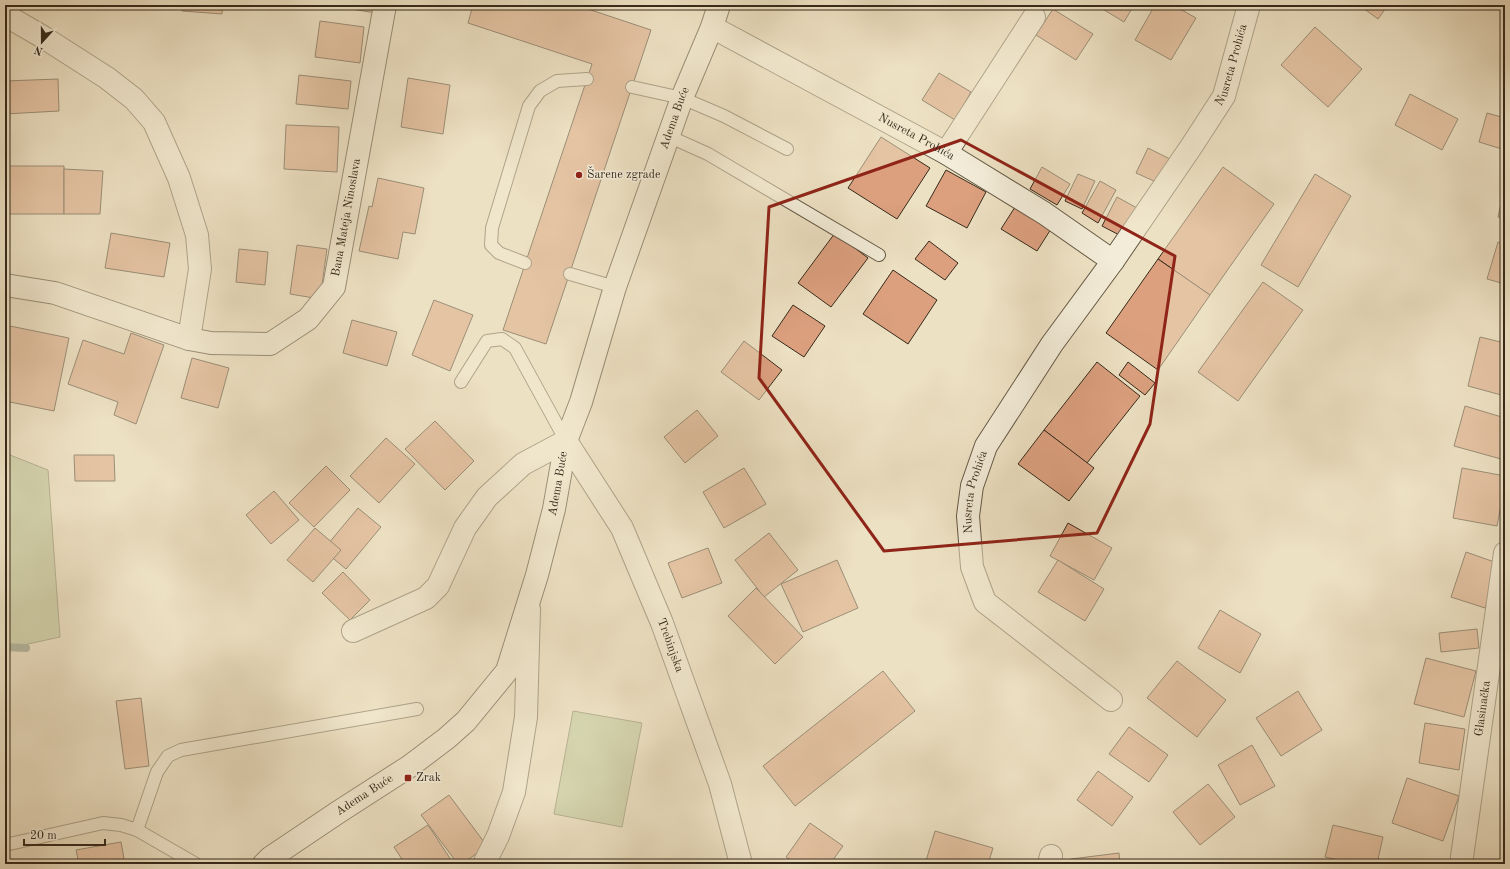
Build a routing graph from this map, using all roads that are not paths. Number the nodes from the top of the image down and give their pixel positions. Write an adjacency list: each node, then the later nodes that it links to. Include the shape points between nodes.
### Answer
1 (386, 5): 19 (street, Bana Mateja Ninoslava, via 334,287 308,319 270,344 211,343)
2 (719, 5): 6 (street, Adema Buće)
3 (1249, 5): 14 (street, Nusreta Prohića, via 1224,96)
4 (5, 15): 19 (street, via 107,78 134,99 154,122 179,178 197,235 200,269)
5 (1034, 17): 12 (street)
6 (712, 27): 9 (street, Adema Buće); 12 (street, Nusreta Prohića)
7 (587, 79): 15 (lane, via 557,81 540,91 529,106 492,228 491,245 499,253)
8 (632, 87): 9 (lane)
9 (682, 98): 10 (street, Adema Buće); 11 (lane)
10 (668, 136): 13 (lane, via 708,154); 18 (street, Adema Buće)
11 (788, 149)
12 (946, 153): 14 (street, Nusreta Prohića, via 1044,212)
13 (879, 255)
14 (1113, 261): 25 (street, Nusreta Prohića, via 1052,344 986,446 972,486 968,516 972,567 985,602)
15 (526, 263)
16 (570, 274): 18 (lane)
17 (5, 285): 19 (street, Bana Mateja Ninoslava, via 55,293)
18 (616, 287): 21 (street, Adema Buće, via 582,402)
19 (189, 339)
20 (461, 382): 21 (lane, via 487,341 502,339 515,348)
21 (566, 441): 23 (street, Adema Buće, via 554,509); 24 (street, via 523,464 487,497 465,528 438,586 426,598); 32 (street, Trebinjska, via 622,528 662,623 720,784)
22 (1505, 553): 33 (street, Glasinačka)
23 (530, 598): 30 (street, Adema Buće, via 506,671 466,721 410,766 333,815); 31 (street, via 526,717 514,792 498,836)
24 (353, 631)
25 (1111, 700)
26 (417, 709): 27 (lane, via 181,750 168,756 157,772)
27 (137, 830): 28 (lane, via 103,823); 29 (lane)
28 (5, 845)
29 (196, 864)
30 (264, 864)
31 (484, 864)
32 (741, 864)
33 (1461, 864)

